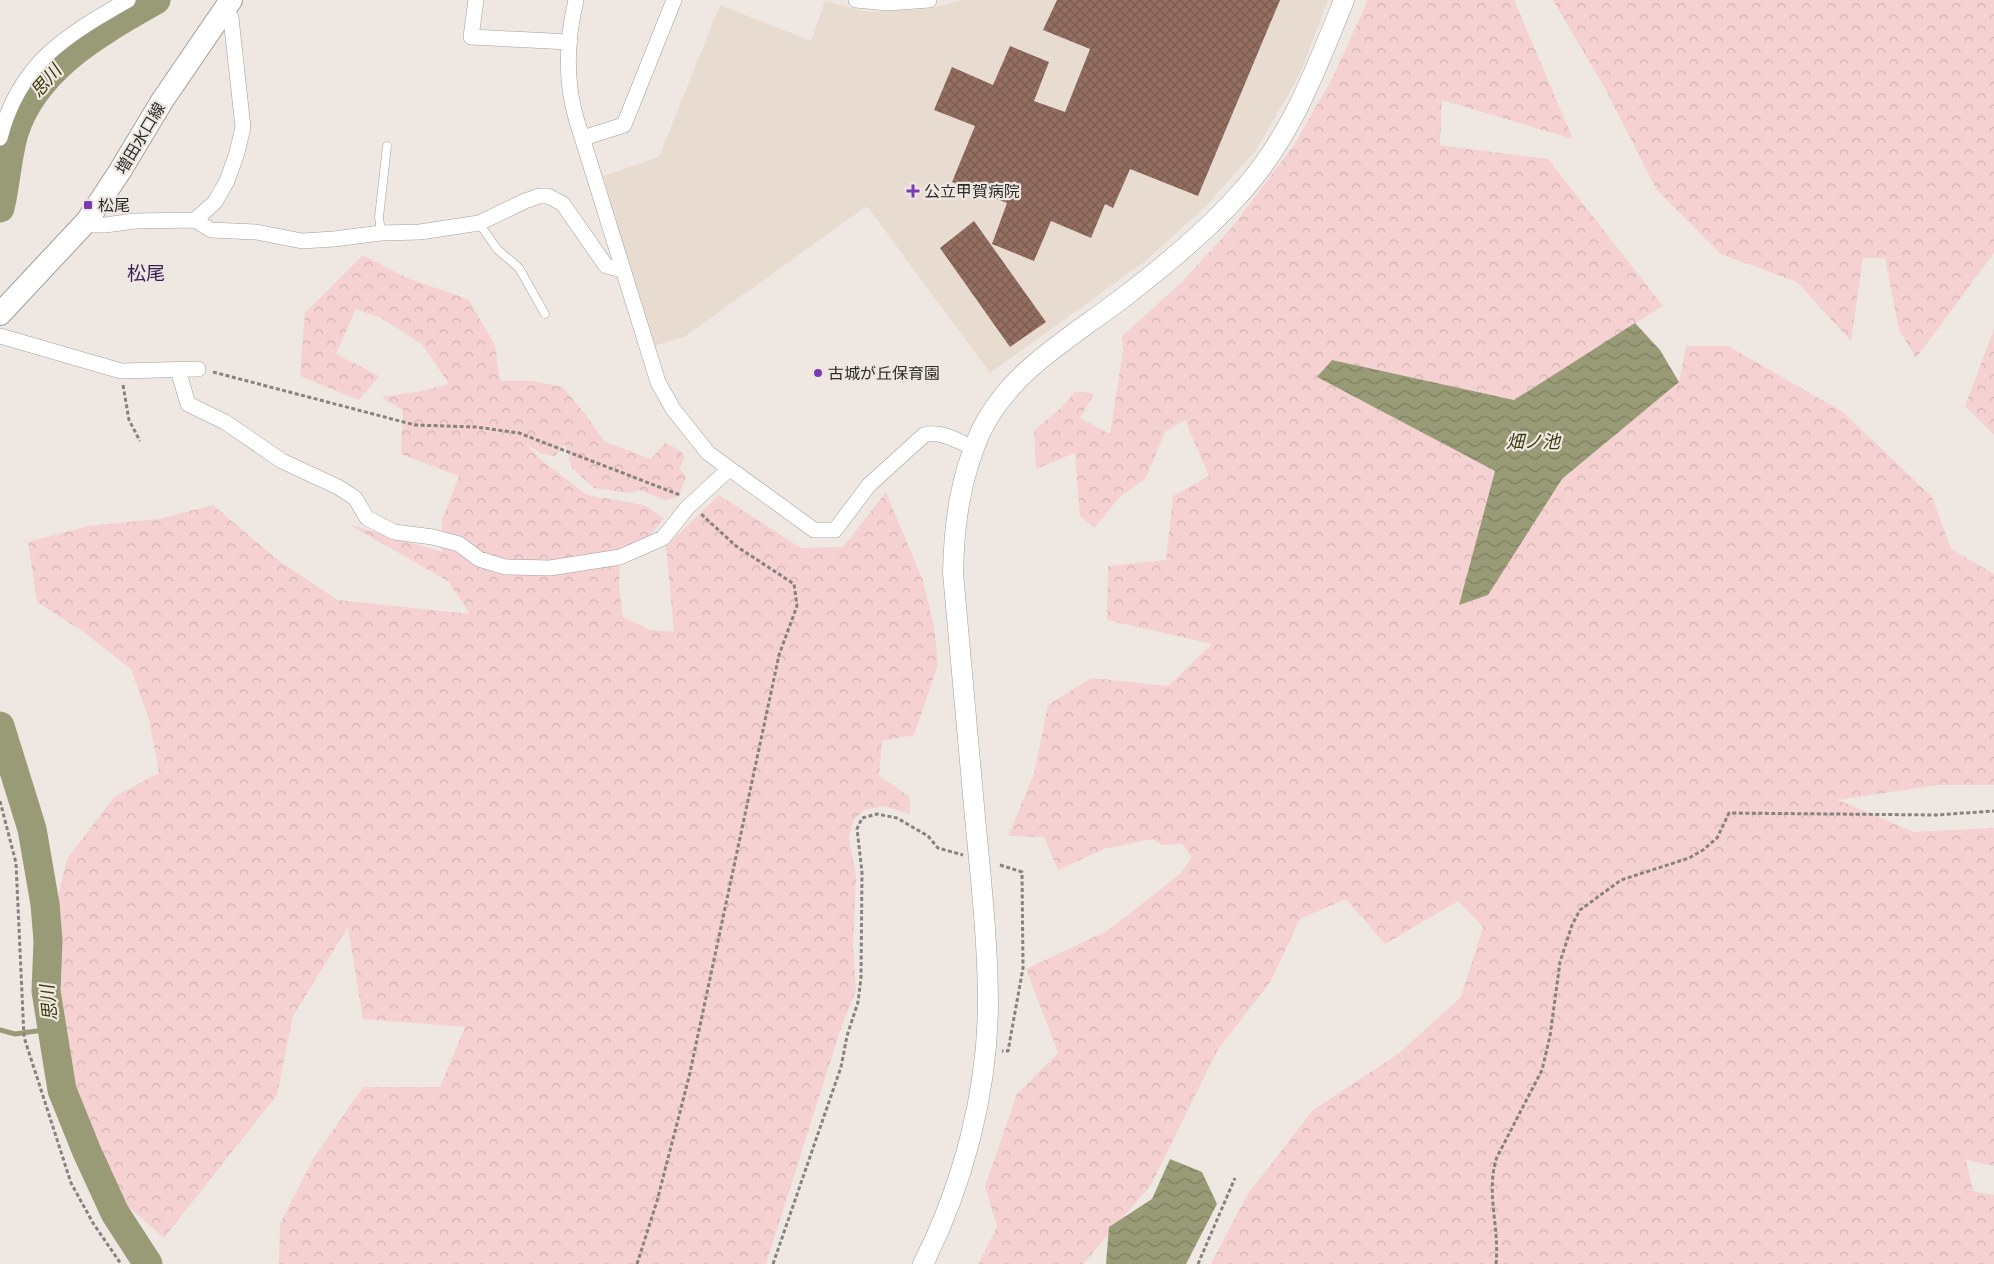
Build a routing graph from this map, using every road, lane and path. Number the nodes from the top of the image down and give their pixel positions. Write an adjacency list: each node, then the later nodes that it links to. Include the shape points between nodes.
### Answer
1 (128, 0): 10 (street, via 69,36 32,69 11,102)
2 (476, 0): 9 (street, via 471,37)
3 (576, 0): 9 (street)
4 (674, 0): 11 (street, via 624,125)
5 (856, 0): 6 (street, via 888,3)
6 (929, 0)
7 (1344, 0): 25 (street, via 1303,100 1257,174 1197,238 1027,371 991,415)
8 (228, 5): 13 (main road, 増田水口線, via 162,101); 14 (street, via 243,127 227,181 215,202)
9 (570, 42): 11 (street, via 570,90)
10 (0, 138)
11 (583, 138): 17 (street)
12 (386, 146): 16 (lane, via 379,217)
13 (87, 220): 14 (street, via 105,225); 18 (main road, 増田水口線)
14 (195, 220): 16 (street, via 211,230 256,232 302,241)
15 (479, 223): 16 (street, via 420,232); 17 (street, via 525,201 548,196 563,204 606,266); 19 (lane, via 497,249 519,268)
16 (381, 233)
17 (623, 270): 26 (street, via 658,382 690,432)
18 (0, 314)
19 (545, 314)
20 (0, 336): 23 (street)
21 (198, 369): 22 (street); 27 (path, via 415,425 476,427 519,433 679,494)
22 (178, 370): 23 (street); 27 (street, via 188,404 225,422 282,461 338,487 355,498 366,518 394,532 459,544 479,558 506,567 550,568 620,557 663,538)
23 (121, 371): 24 (path, via 129,420)
24 (140, 441)
25 (974, 448): 26 (street, via 932,432 924,435 869,485 835,530 814,530); 32 (street, via 959,499 954,534 954,573 983,886 988,1008)
26 (728, 469): 27 (street)
27 (691, 505): 35 (path, via 736,546 794,584 797,606 780,655 689,1077)
28 (0, 801): 34 (path, via 16,863 24,1037 71,1183 93,1224)
29 (1994, 811): 39 (path, via 1936,815 1729,813 1717,838 1703,850 1689,858 1621,880 1580,910 1560,962 1542,1070 1496,1157 1492,1172 1498,1248)
30 (964, 855): 36 (path, via 938,848 928,836 897,818 877,814 862,818 857,829 862,872 858,1002 841,1067)
31 (1000, 865): 32 (path, via 1022,872 1023,968 1008,1051)
32 (984, 1052): 37 (street, via 970,1138 949,1207)
33 (1235, 1178): 38 (path)
34 (121, 1264)
35 (637, 1264)
36 (773, 1264)
37 (924, 1264)
38 (1198, 1264)
39 (1496, 1264)

